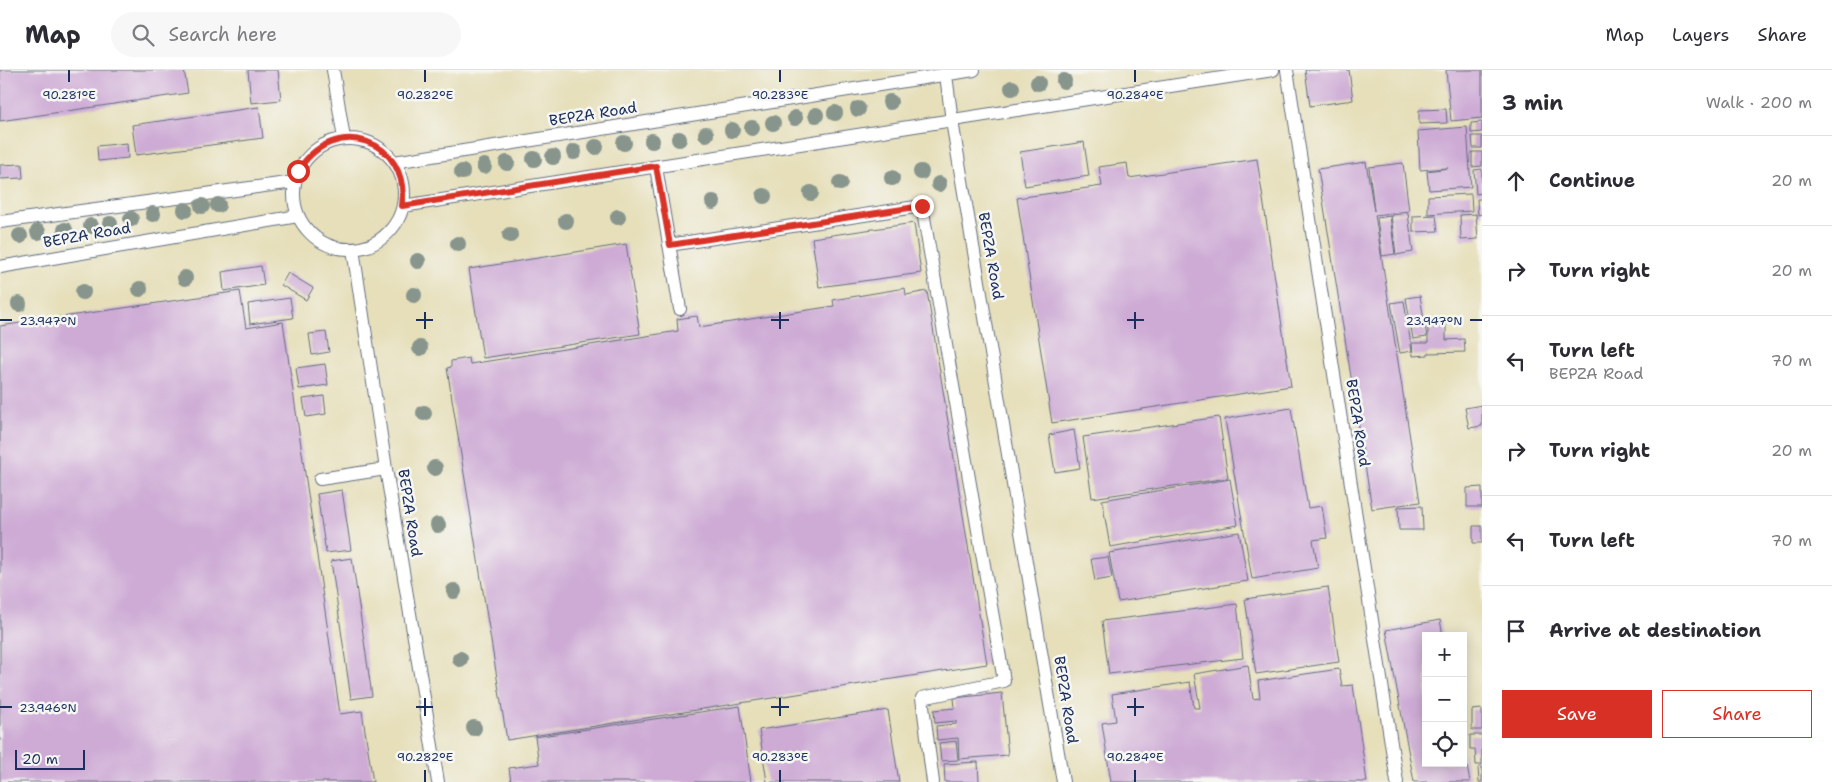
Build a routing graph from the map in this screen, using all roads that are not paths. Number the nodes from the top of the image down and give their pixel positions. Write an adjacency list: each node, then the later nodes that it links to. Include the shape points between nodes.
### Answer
1 (333, 70): 7 (lane)
2 (974, 70): 5 (lane, BEPZA Road)
3 (1273, 70): 6 (lane)
4 (1287, 70): 23 (lane, BEPZA Road)
5 (946, 74): 6 (lane, BEPZA Road); 8 (lane, BEPZA Road)
6 (952, 120): 9 (lane); 22 (lane, BEPZA Road)
7 (344, 139): 8 (lane, via 367,142); 10 (lane, via 312,152)
8 (394, 162): 11 (lane, via 403,184)
9 (656, 166): 11 (lane); 14 (lane)
10 (294, 182): 12 (lane); 13 (lane, BEPZA Road)
11 (402, 206): 15 (lane, via 399,217 385,235 365,247)
12 (298, 216): 15 (lane, via 303,226 320,241); 16 (lane, BEPZA Road)
13 (0, 222)
14 (670, 245): 17 (lane); 21 (lane, via 922,206 1004,681 922,698)
15 (354, 249): 18 (lane, BEPZA Road)
16 (0, 267)
17 (680, 309)
18 (386, 469): 19 (lane); 20 (lane, BEPZA Road)
19 (320, 479)
20 (438, 782)
21 (933, 782)
22 (1063, 782)
23 (1397, 782)

